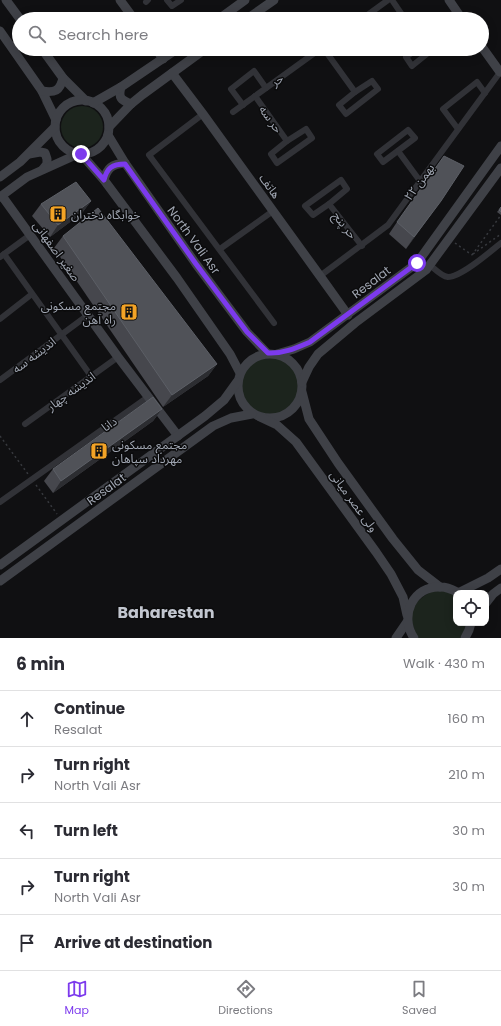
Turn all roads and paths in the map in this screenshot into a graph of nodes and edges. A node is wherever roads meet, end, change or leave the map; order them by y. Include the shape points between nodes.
1 (6, 0) edge
2 (120, 0) edge
3 (167, 0) edge
4 (181, 0) edge
5 (245, 0) edge
6 (274, 0) edge
7 (388, 0) edge
8 (392, 0) edge
9 (449, 0) edge
10 (379, 3) edge
11 (15, 12) edge
12 (129, 12) edge
13 (229, 12) edge
14 (257, 12) edge
15 (369, 12) edge
16 (400, 12) edge
17 (457, 12) edge
18 (0, 31) edge
19 (12, 48) edge
20 (18, 56) edge
21 (47, 56) edge
22 (161, 56) edge
23 (168, 56) edge
24 (195, 56) edge
25 (306, 56) edge
26 (329, 56) edge
27 (407, 56) edge
28 (424, 56) edge
29 (488, 56) edge
30 (163, 59) junction
31 (500, 72) edge
32 (172, 73) junction
33 (63, 78) junction
34 (121, 87) junction
35 (266, 88) junction
36 (42, 91) junction
37 (355, 92) junction
38 (485, 93) junction
39 (255, 96) junction
40 (90, 102) junction
41 (131, 104) junction
42 (243, 105) junction
43 (233, 112) dead end
44 (203, 114) junction
45 (56, 124) junction
46 (458, 129) junction
47 (108, 131) junction
48 (287, 141) junction
49 (501, 146) edge
50 (398, 151) junction
51 (28, 154) junction
52 (80, 154) junction
53 (125, 164) junction
54 (501, 168) edge
55 (43, 169) junction
56 (0, 177) edge
57 (104, 180) junction
58 (420, 181) junction
59 (1, 196) edge
60 (329, 204) junction
61 (273, 211) junction
62 (501, 215) edge
63 (500, 234) edge
64 (30, 235) junction
65 (449, 239) junction
66 (501, 243) edge
67 (362, 246) junction
68 (220, 249) junction
69 (472, 255) junction
70 (2, 256) edge
71 (430, 264) junction
72 (320, 276) junction
73 (32, 294) junction
74 (88, 315) junction
75 (348, 315) junction
76 (0, 319) edge
77 (274, 323) dead end
78 (62, 335) junction
79 (272, 354) junction
80 (118, 357) junction
81 (240, 373) junction
82 (91, 376) junction
83 (0, 380) edge
84 (237, 382) junction
85 (302, 382) junction
86 (302, 392) junction
87 (148, 397) junction
88 (256, 416) junction
89 (25, 424) dead end
90 (178, 436) junction
91 (0, 502) edge
92 (0, 565) edge
93 (501, 569) edge
94 (0, 582) edge
95 (440, 587) junction
96 (501, 588) edge
97 (454, 590) edge
98 (465, 590) edge
99 (489, 599) edge
100 (407, 618) junction
101 (471, 630) edge
102 (396, 638) edge
103 (414, 638) edge
104 (465, 638) edge

1 - 11 main road
2 - 12 main road
3 - 4 street via 172,6
5 - 13 main road
6 - 14 main road
7 - 10 street
8 - 16 street
9 - 17 main road
10 - 15 street
18 - 19 main road
20 - 36 main road
21 - 33 main road
22 - 30 main road
23 - 30 main road
24 - 32 main road
25 - 35 street, حر
26 - 37 street
27 - 28 street via 412,66
29 - 31 main road
30 - 34 main road
31 - 38 street, ۲۲ بهمن
32 - 41 main road
32 - 44 main road, هاتف
33 - 36 main road via 61,86 56,91
33 - 40 main road
34 - 40 main road
34 - 41 main road via 120,98
35 - 39 street, حر
35 - 42 street via 254,71 231,88
36 - 45 main road
37 - 37 street via 372,81 378,89 346,114 340,105
38 - 46 street, ۲۲ بهمن
38 - 46 street via 477,82 443,109
39 - 42 street, حر
39 - 48 street, حر سه
40 - 45 main road via 78,101 64,107
40 - 47 main road via 105,113
41 - 47 main road
42 - 43 street, حر
44 - 61 main road, هاتف
44 - 68 street via 149,155
45 - 51 main road
45 - 52 main road via 59,142 64,148
46 - 58 street, ۲۲ بهمن
47 - 52 main road via 100,148
47 - 53 main road, North Vali Asr
48 - 48 street via 306,129 312,138 277,163 271,154
49 - 75 main road, Resalat via 417,263
50 - 50 street via 415,138 408,130 377,154 383,162
50 - 58 street
51 - 55 main road via 45,153 47,164
51 - 56 main road
52 - 55 main road
52 - 57 main road
53 - 57 main road via 111,167
53 - 79 main road, North Vali Asr via 247,332
54 - 65 main road, Resalat
55 - 59 main road
57 - 81 main road via 177,278 230,354
58 - 67 street, ۲۲ بهمن via 388,225
59 - 64 main road, صغیر اصفهانی
60 - 60 street via 347,189 341,180 305,206 313,215
60 - 67 street, حر پنج
61 - 68 street
61 - 72 main road, هاتف
62 - 69 path
63 - 69 path
64 - 70 street
64 - 74 main road, صغیر اصفهانی
65 - 69 path
65 - 71 main road, Resalat
66 - 71 street via 466,269 448,277 440,274
67 - 72 street, ۲۲ بهمن
68 - 77 street
70 - 73 street
71 - 85 main road, Resalat via 426,270 318,354
72 - 75 main road, هاتف
73 - 76 street
73 - 78 street
74 - 78 street, اندیشه سه
74 - 80 main road, صغیر اصفهانی
75 - 79 main road, Resalat via 310,342
78 - 82 street
78 - 83 street, اندیشه سه
79 - 81 main road via 256,356
79 - 85 main road via 286,358 294,364 300,372
80 - 82 street, اندیشه چهار
80 - 87 main road, صغیر اصفهانی
81 - 84 main road
82 - 89 street, اندیشه چهار
84 - 88 main road via 240,400 245,408
84 - 90 main road, Resalat via 224,400
85 - 86 main road
86 - 88 main road via 291,411 282,416 271,419
86 - 95 main road, ولی عصر میانی via 309,419 338,463 418,570
87 - 90 main road, صغیر اصفهانی
87 - 91 street, دانا
88 - 94 main road, Resalat via 231,418 213,426
88 - 100 main road, ولی عصر میانی via 277,425 296,442 391,574 403,598
90 - 92 main road, Resalat
93 - 98 main road
95 - 97 main road, ولی عصر میانی
95 - 100 main road via 431,588 415,598
96 - 99 main road
100 - 102 main road
100 - 103 main road, ولی عصر میانی via 408,628
101 - 104 main road

